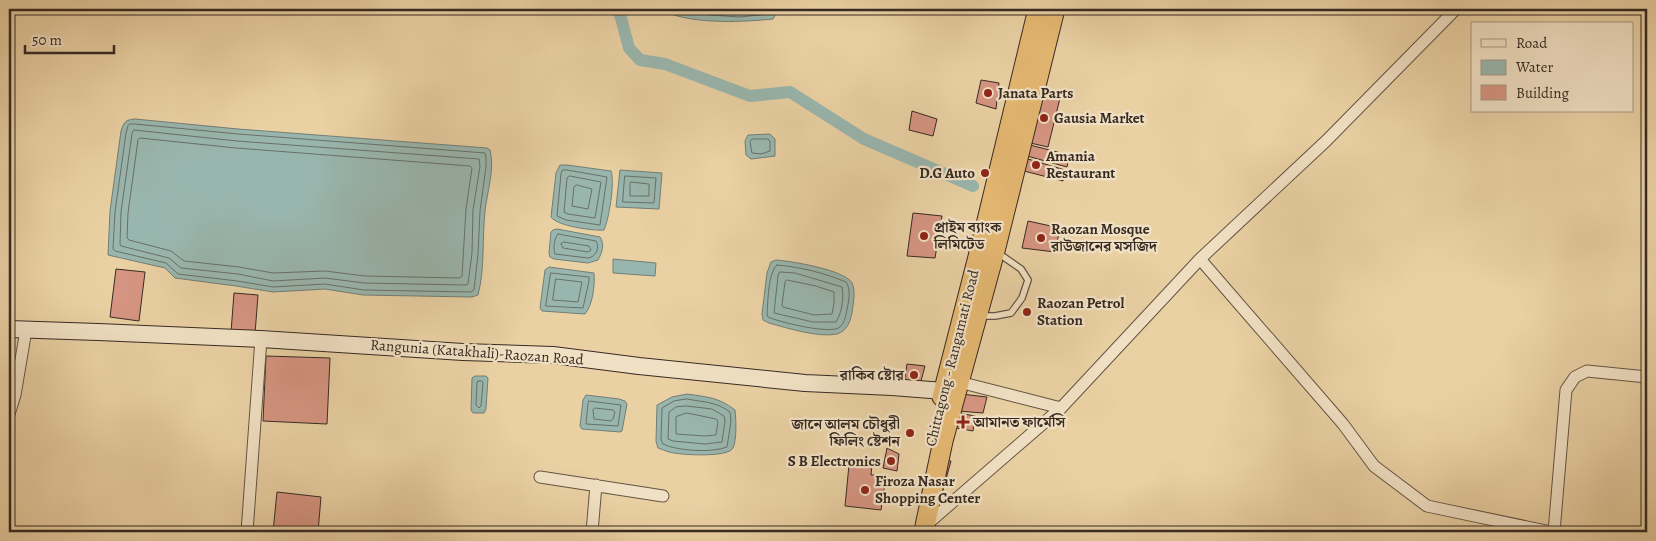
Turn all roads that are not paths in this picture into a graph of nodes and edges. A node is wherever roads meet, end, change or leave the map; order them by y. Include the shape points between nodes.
1 (1038, 9) edge
2 (1055, 9) edge
3 (1456, 9) edge
4 (995, 251) junction
5 (1200, 259) junction
6 (978, 316) junction
7 (9, 329) edge
8 (26, 330) junction
9 (261, 339) junction
10 (1647, 377) edge
11 (951, 387) junction
12 (1060, 408) junction
13 (9, 414) edge
14 (540, 477) dead end
15 (596, 485) junction
16 (663, 496) dead end
17 (921, 530) edge
18 (247, 532) edge
19 (592, 532) edge
20 (1552, 532) edge

1 - 11 highway, Chittagong - Rangamati Road via 983,235
2 - 4 highway, Chittagong - Rangamati Road
3 - 5 street via 1326,141
4 - 6 highway, Chittagong - Rangamati Road
4 - 6 lane via 1021,269 1028,280 1022,298 1011,313
5 - 12 street
5 - 20 street via 1343,424 1374,466 1427,506
6 - 11 highway, Chittagong - Rangamati Road
7 - 8 main road, Rangunia (Katakhali)-Raozan Road
8 - 9 main road, Rangunia (Katakhali)-Raozan Road
8 - 13 street
9 - 11 main road, Rangunia (Katakhali)-Raozan Road via 552,355 805,383
9 - 18 street
10 - 20 street via 1587,371 1575,377 1566,390
11 - 12 street
11 - 17 highway, Chittagong - Rangamati Road
12 - 17 street
14 - 15 street
15 - 16 street
15 - 19 street

